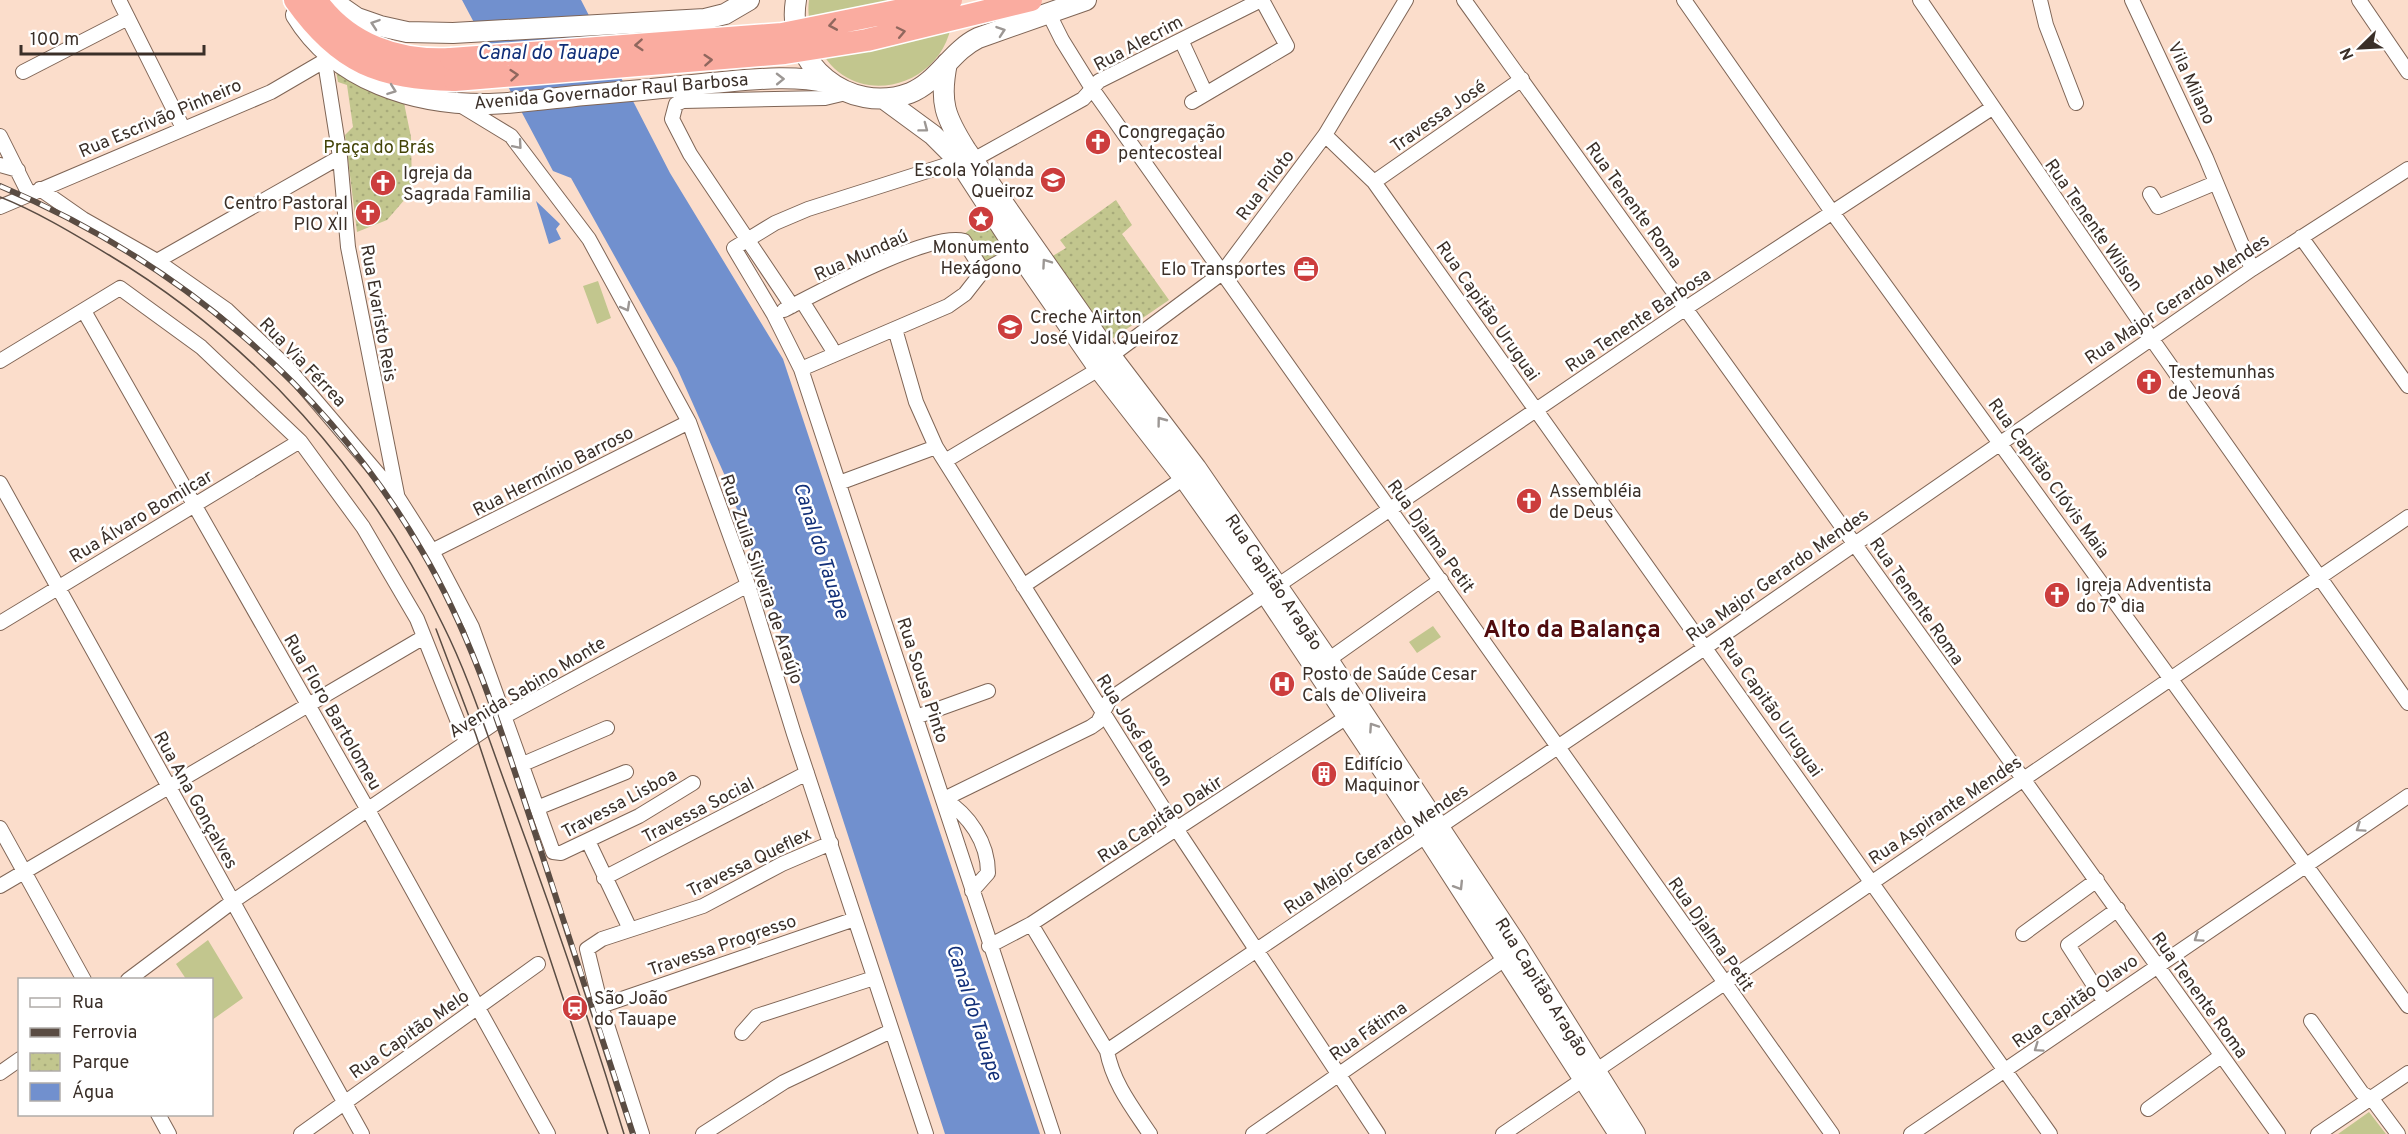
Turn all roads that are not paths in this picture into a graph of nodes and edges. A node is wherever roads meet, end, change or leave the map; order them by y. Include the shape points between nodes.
1 (118, 0) edge
2 (287, 0) edge
3 (295, 0) edge
4 (316, 0) edge
5 (331, 0) edge
6 (749, 0) edge
7 (796, 0) edge
8 (951, 0) edge
9 (960, 0) edge
10 (1031, 0) edge
11 (1086, 0) edge
12 (1261, 0) edge
13 (1406, 0) edge
14 (1464, 0) edge
15 (1684, 0) edge
16 (1920, 0) edge
17 (2040, 0) edge
18 (2132, 0) edge
19 (2359, 0) edge
20 (1049, 14) junction
21 (128, 18) junction
22 (1181, 40) junction
23 (328, 60) junction
24 (949, 60) junction
25 (22, 72) dead end
26 (2408, 72) edge
27 (1522, 79) junction
28 (453, 80) junction
29 (829, 83) junction
30 (1093, 90) junction
31 (846, 93) junction
32 (1205, 93) junction
33 (884, 99) junction
34 (1192, 102) dead end
35 (2076, 103) dead end
36 (1992, 108) junction
37 (183, 128) junction
38 (1324, 135) junction
39 (0, 136) edge
40 (340, 157) junction
41 (966, 160) junction
42 (0, 165) edge
43 (2408, 169) edge
44 (18, 170) junction
45 (1374, 182) junction
46 (2215, 183) junction
47 (35, 191) junction
48 (2150, 194) dead end
49 (0, 207) edge
50 (1832, 212) junction
51 (2301, 237) junction
52 (748, 239) junction
53 (734, 248) joint
54 (1018, 252) junction
55 (157, 261) junction
56 (2252, 269) junction
57 (983, 271) junction
58 (1221, 273) junction
59 (797, 303) junction
60 (1686, 308) junction
61 (84, 311) junction
62 (774, 315) junction
63 (895, 329) junction
64 (2151, 338) junction
65 (831, 346) dead end
66 (0, 361) edge
67 (1106, 362) junction
68 (801, 369) junction
69 (2408, 386) edge
70 (1536, 410) junction
71 (689, 422) junction
72 (300, 441) junction
73 (2000, 442) junction
74 (936, 447) junction
75 (945, 461) junction
76 (1184, 478) junction
77 (0, 483) edge
78 (839, 483) junction
79 (397, 496) junction
80 (196, 506) junction
81 (1388, 509) junction
82 (2408, 517) edge
83 (1854, 544) junction
84 (432, 551) junction
85 (2320, 575) junction
86 (1441, 580) junction
87 (748, 585) junction
88 (1023, 586) junction
89 (57, 587) junction
90 (1271, 590) junction
91 (0, 623) edge
92 (424, 638) junction
93 (1706, 647) junction
94 (1328, 660) junction
95 (2172, 679) junction
96 (988, 691) dead end
97 (2408, 703) edge
98 (307, 704) junction
99 (1102, 713) junction
100 (505, 716) junction
101 (916, 717) junction
102 (1347, 717) junction
103 (607, 728) dead end
104 (466, 742) junction
105 (1557, 748) junction
106 (523, 764) junction
107 (626, 772) dead end
108 (807, 774) junction
109 (2022, 780) junction
110 (693, 783) dead end
111 (168, 787) junction
112 (2408, 796) edge
113 (944, 799) junction
114 (537, 808) junction
115 (368, 810) junction
116 (0, 828) edge
117 (1177, 830) junction
118 (1434, 832) junction
119 (588, 841) junction
120 (831, 843) junction
121 (2306, 865) junction
122 (24, 872) junction
123 (604, 878) junction
124 (2097, 880) junction
125 (1871, 882) junction
126 (0, 886) edge
127 (972, 891) junction
128 (232, 902) junction
129 (2118, 909) junction
130 (855, 919) junction
131 (1031, 924) junction
132 (630, 930) junction
133 (2023, 934) dead end
134 (989, 946) junction
135 (1257, 953) junction
136 (1505, 958) junction
137 (538, 964) dead end
138 (2156, 967) junction
139 (83, 978) edge
140 (131, 978) edge
141 (874, 978) junction
142 (1723, 983) junction
143 (2104, 1001) junction
144 (601, 1006) junction
145 (2408, 1006) edge
146 (477, 1008) junction
147 (2311, 1022) dead end
148 (891, 1030) junction
149 (742, 1033) dead end
150 (1107, 1052) junction
151 (2222, 1056) junction
152 (18, 1060) edge
153 (2005, 1071) junction
154 (0, 1073) edge
155 (2408, 1073) edge
156 (1337, 1075) junction
157 (1589, 1075) junction
158 (2372, 1099) junction
159 (345, 1102) junction
160 (2148, 1109) dead end
161 (160, 1116) edge
162 (169, 1134) edge
163 (301, 1134) edge
164 (362, 1134) edge
165 (548, 1134) edge
166 (642, 1134) edge
167 (703, 1134) edge
168 (926, 1134) edge
169 (1053, 1134) edge
170 (1150, 1134) edge
171 (1253, 1134) edge
172 (1378, 1134) edge
173 (1503, 1134) edge
174 (1618, 1134) edge
175 (1635, 1134) edge
176 (1832, 1134) edge
177 (1911, 1134) edge
178 (2050, 1134) edge
179 (2278, 1134) edge
180 (2318, 1134) edge
181 (2398, 1134) edge

1 - 21 street
2 - 23 main road, Avenida Governador Raul Barbosa
3 - 28 highway, Avenida Governador Raul Barbosa via 311,23 342,51 370,67 402,77
4 - 28 highway, Avenida Governador Raul Barbosa via 339,26 365,44 397,57 422,61
6 -> 5 main road via 725,14 705,19 453,33 407,32 380,26 357,18
7 - 29 main road, Avenida Governador Raul Barbosa via 795,25 801,47 812,67
8 -> 28 highway, Avenida Governador Raul Barbosa, bridge via 782,34
9 - 24 main road, Avenida Governador Raul Barbosa via 962,20
28 -> 10 highway, Avenida Governador Raul Barbosa, bridge via 785,53 867,40
11 - 20 main road, Avenida Governador Raul Barbosa
12 - 22 street, Rua Alecrim
12 - 32 street via 1287,46
13 - 38 street, Rua Piloto
14 - 27 street, Rua Tenente Roma
15 - 50 street, Rua Capitão Clóvis Maia
16 - 36 street, Rua Tenente Wilson
17 - 35 street
18 - 46 street, Vila Milano
19 - 26 street
24 -> 20 main road, Avenida Governador Raul Barbosa via 978,38
20 - 30 street, Rua Djalma Petit
21 - 25 street
21 - 37 street
22 - 30 street, Rua Alecrim via 1099,81
22 - 32 street
23 -> 28 main road, Avenida Governador Raul Barbosa via 396,92
23 - 37 street, Rua Escrivão Pinheiro via 271,92
23 - 40 street, Rua Evaristo Reis
24 - 33 main road, Avenida Governador Raul Barbosa via 931,80 911,92
24 - 41 main road, Rua Capitão Aragão via 942,95
27 - 45 street, Travessa José
27 - 60 street, Rua Tenente Roma
28 -> 29 main road, Avenida Governador Raul Barbosa via 489,104 749,80 809,79
28 -> 71 street, Rua Zuila Silveira de Araújo via 531,159 589,239
29 - 31 main road, Avenida Governador Raul Barbosa
30 - 41 street, Rua Alecrim via 1083,99
30 - 58 street, Rua Djalma Petit
31 - 33 main road, Avenida Governador Raul Barbosa
31 - 52 street via 825,98 706,99 676,104 672,120 690,154
32 - 34 street
33 -> 41 main road, Rua Capitão Aragão
36 - 50 street, Rua Tenente Barbosa
36 - 64 street, Rua Tenente Wilson
37 - 47 street, Rua Escrivão Pinheiro
38 - 45 street, Rua Capitão Uruguai
38 - 58 street, Rua Piloto
39 - 44 street
40 - 55 street
40 - 79 street, Rua Evaristo Reis via 348,247
41 - 52 street, Rua Alecrim via 808,209
41 - 54 main road, Rua Capitão Aragão
67 -> 41 main road, Rua Capitão Aragão
42 - 44 street
43 - 51 street, Rua Major Gerardo Mendes
44 - 47 street
45 - 70 street, Rua Capitão Uruguai
46 - 48 street via 2159,206
46 - 56 street, Vila Milano
47 - 49 street, Rua Escrivão Pinheiro
47 - 55 street, Rua Via Férrea
50 - 60 street, Rua Tenente Barbosa
50 - 73 street, Rua Capitão Clóvis Maia
51 - 56 street, Rua Major Gerardo Mendes
51 - 69 street
52 - 53 street, Rua Alecrim
52 - 59 street
53 - 62 street, Rua Sousa Pinto
54 - 57 street
54 - 67 main road, Rua Capitão Aragão
55 - 79 street, Rua Via Férrea via 227,310 287,368
56 - 64 street, Rua Major Gerardo Mendes
57 - 59 street, Rua Mundaú via 964,241 947,239 901,254
57 - 63 street via 958,300
58 - 67 street, Rua Piloto
58 - 81 street, Rua Djalma Petit
59 - 62 street, Rua Mundaú
59 - 65 street
60 - 70 street, Rua Tenente Barbosa
60 - 83 street, Rua Tenente Roma
61 - 66 street
61 - 72 street via 120,288 201,347
61 - 80 street, Rua Floro Bartolomeu
62 - 68 street, Rua Sousa Pinto
63 - 68 street
63 - 74 street, Rua José Buson via 918,408
64 - 73 street, Rua Major Gerardo Mendes
64 - 85 street, Rua Tenente Wilson
67 - 75 street, Rua Piloto
67 - 76 main road, Rua Capitão Aragão
90 -> 67 main road, Rua Capitão Aragão via 1196,468
68 - 78 street, Rua Sousa Pinto
70 - 81 street, Rua Tenente Barbosa
70 - 93 street, Rua Capitão Uruguai
71 - 84 street, Rua Hermínio Barroso
71 - 87 street, Rua Zuila Silveira de Araújo
72 - 80 street, Rua Álvaro Bomilcar
72 - 92 street via 363,527 417,619
73 - 83 street, Rua Major Gerardo Mendes
73 - 95 street, Rua Capitão Clóvis Maia
74 - 75 street, Rua José Buson
74 - 78 street
75 - 88 street, Rua José Buson
76 - 88 street
76 - 90 main road, Rua Capitão Aragão
77 - 89 street, Rua Ana Gonçalves
78 - 101 street, Rua Sousa Pinto
79 - 84 street, Rua Via Férrea
80 - 89 street, Rua Álvaro Bomilcar
80 - 98 street, Rua Floro Bartolomeu
81 - 86 street, Rua Djalma Petit
81 - 90 street, Rua Tenente Barbosa
82 - 85 street, Rua Aspirante Mendes
83 - 93 street, Rua Major Gerardo Mendes
83 - 109 street, Rua Tenente Roma
84 - 100 street, Rua Via Férrea via 471,627
85 - 95 street, Rua Aspirante Mendes
85 - 97 street, Rua Tenente Wilson
86 - 94 street
86 - 105 street, Rua Djalma Petit
87 - 100 street, Avenida Sabino Monte
87 - 108 street, Rua Zuila Silveira de Araújo
88 - 99 street, Rua José Buson
89 - 91 street, Rua Álvaro Bomilcar
89 - 111 street, Rua Ana Gonçalves
90 - 94 main road, Rua Capitão Aragão
90 - 99 street, Rua Tenente Barbosa via 1110,699
90 - 102 main road, Rua Capitão Aragão
92 - 98 street
92 - 104 street
93 - 105 street, Rua Major Gerardo Mendes
93 - 125 street, Rua Capitão Uruguai
118 -> 94 main road, Rua Capitão Aragão
95 - 109 street, Rua Aspirante Mendes
95 - 121 street, Rua Capitão Clóvis Maia
96 - 101 street
98 - 111 street
98 - 115 street, Rua Floro Bartolomeu
99 - 113 street, Rua Tenente Barbosa via 1091,727
99 - 117 street, Rua José Buson
100 - 104 street, Avenida Sabino Monte
100 - 106 street
101 - 113 street, Rua Sousa Pinto
102 - 117 street, Rua Capitão Dakir
102 - 118 main road, Rua Capitão Aragão
103 - 106 street
104 - 115 street, Avenida Sabino Monte
105 - 118 street, Rua Major Gerardo Mendes
105 - 142 street, Rua Djalma Petit
106 - 114 street
107 - 114 street
108 - 120 street, Rua Zuila Silveira de Araújo
108 - 123 street, Travessa Social
109 - 124 street, Rua Tenente Roma
109 - 125 street, Rua Aspirante Mendes
110 - 119 street, Travessa Lisboa
111 - 122 street
111 - 128 street, Rua Ana Gonçalves
112 -> 121 street, Rua Capitão Olavo
113 - 127 street, Rua Sousa Pinto
113 - 127 street via 965,816 985,852 988,873
114 - 119 street, Travessa Lisboa via 551,848 557,854
115 - 128 street, Avenida Sabino Monte
115 - 146 street, Rua Floro Bartolomeu
116 - 122 street
117 - 131 street, Rua Capitão Dakir
117 - 135 street, Rua José Buson
118 - 135 street, Rua Major Gerardo Mendes
118 -> 136 main road, Rua Capitão Aragão
118 - 157 main road, Rua Capitão Aragão
119 - 123 street
120 - 130 street, Rua Zuila Silveira de Araújo
120 - 132 street, Travessa Queflex via 782,864 712,903
121 -> 138 street, Rua Capitão Olavo
121 - 145 street, Rua Capitão Clóvis Maia
122 - 126 street
122 - 139 street
123 - 132 street
124 - 129 street, Rua Tenente Roma
124 - 133 street
125 - 142 street, Rua Aspirante Mendes
125 - 153 street, Rua Capitão Uruguai
127 - 134 street, Rua Sousa Pinto
128 - 140 street, Avenida Sabino Monte
128 - 159 street, Rua Ana Gonçalves
129 - 138 street, Rua Tenente Roma
129 - 143 street via 2068,945
130 - 141 street, Rua Zuila Silveira de Araújo
130 - 144 street, Travessa Progresso
131 - 134 street, Rua Capitão Dakir
131 - 150 street
132 - 144 street, Travessa Queflex via 595,941 587,949
134 - 169 street, Rua Sousa Pinto
135 - 150 street, Rua Major Gerardo Mendes
135 - 156 street, Rua José Buson
136 - 156 street, Rua Fátima
136 - 157 main road, Rua Capitão Aragão
137 - 146 street, Rua Capitão Melo
138 - 143 street, Rua Capitão Olavo
138 - 151 street, Rua Tenente Roma
141 - 148 street, Rua Zuila Silveira de Araújo
141 - 149 street via 757,1016
142 - 157 street, Rua Aspirante Mendes
142 - 176 street, Rua Djalma Petit
143 -> 153 street, Rua Capitão Olavo
144 - 166 street
146 - 159 street, Rua Capitão Melo
146 - 165 street, Rua Floro Bartolomeu
147 - 158 street via 2362,1092
148 - 167 street via 784,1082
148 - 168 street, Rua Zuila Silveira de Araújo
150 - 170 street via 1118,1085
151 - 160 street
151 - 179 street, Rua Tenente Roma
152 - 154 street
153 - 177 street, Rua Capitão Olavo
153 - 178 street, Rua Capitão Uruguai
155 - 158 street
156 - 171 street, Rua Fátima
156 - 172 street, Rua José Buson
157 - 173 street, Rua Aspirante Mendes
157 - 174 main road, Rua Capitão Aragão
157 - 175 main road, Rua Capitão Aragão
158 - 180 street
158 - 181 street
159 - 163 street, Rua Capitão Melo
159 - 164 street, Rua Ana Gonçalves
161 - 162 street

